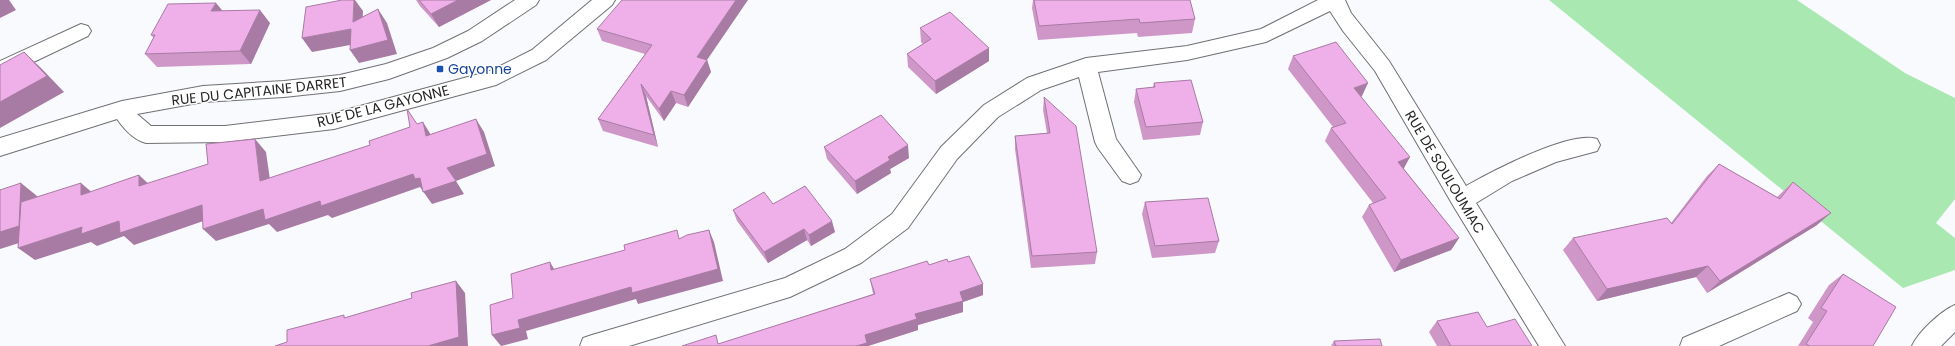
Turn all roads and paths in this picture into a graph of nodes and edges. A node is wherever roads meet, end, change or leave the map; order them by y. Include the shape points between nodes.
1 (529, 0) edge
2 (605, 0) edge
3 (1335, 0) edge
4 (81, 31) dead end
5 (1086, 66) junction
6 (0, 70) edge
7 (122, 109) junction
8 (1589, 145) dead end
9 (0, 147) edge
10 (1130, 175) dead end
11 (1462, 200) junction
12 (1789, 304) dead end
13 (1955, 316) edge
14 (592, 346) edge
15 (1552, 346) edge
16 (1692, 346) edge
17 (1924, 346) edge

1 - 7 street, RUE DU CAPITAINE DARRET via 475,36 440,53 389,71 340,83 203,94
2 - 7 street, RUE DE LA GAYONNE via 539,55 496,77 334,121 225,134 146,135 129,120
3 - 5 street via 1266,35 1187,52
3 - 11 street, RUE DE SOULOUMIAC via 1339,13 1379,62
4 - 6 street
5 - 10 street via 1106,142
5 - 14 street via 1034,84 990,111 949,152 900,221 853,256 790,287
7 - 9 street, RUE DU CAPITAINE DARRET
8 - 11 street via 1551,155 1504,175
11 - 15 street, RUE DE SOULOUMIAC
12 - 16 street
13 - 17 street

